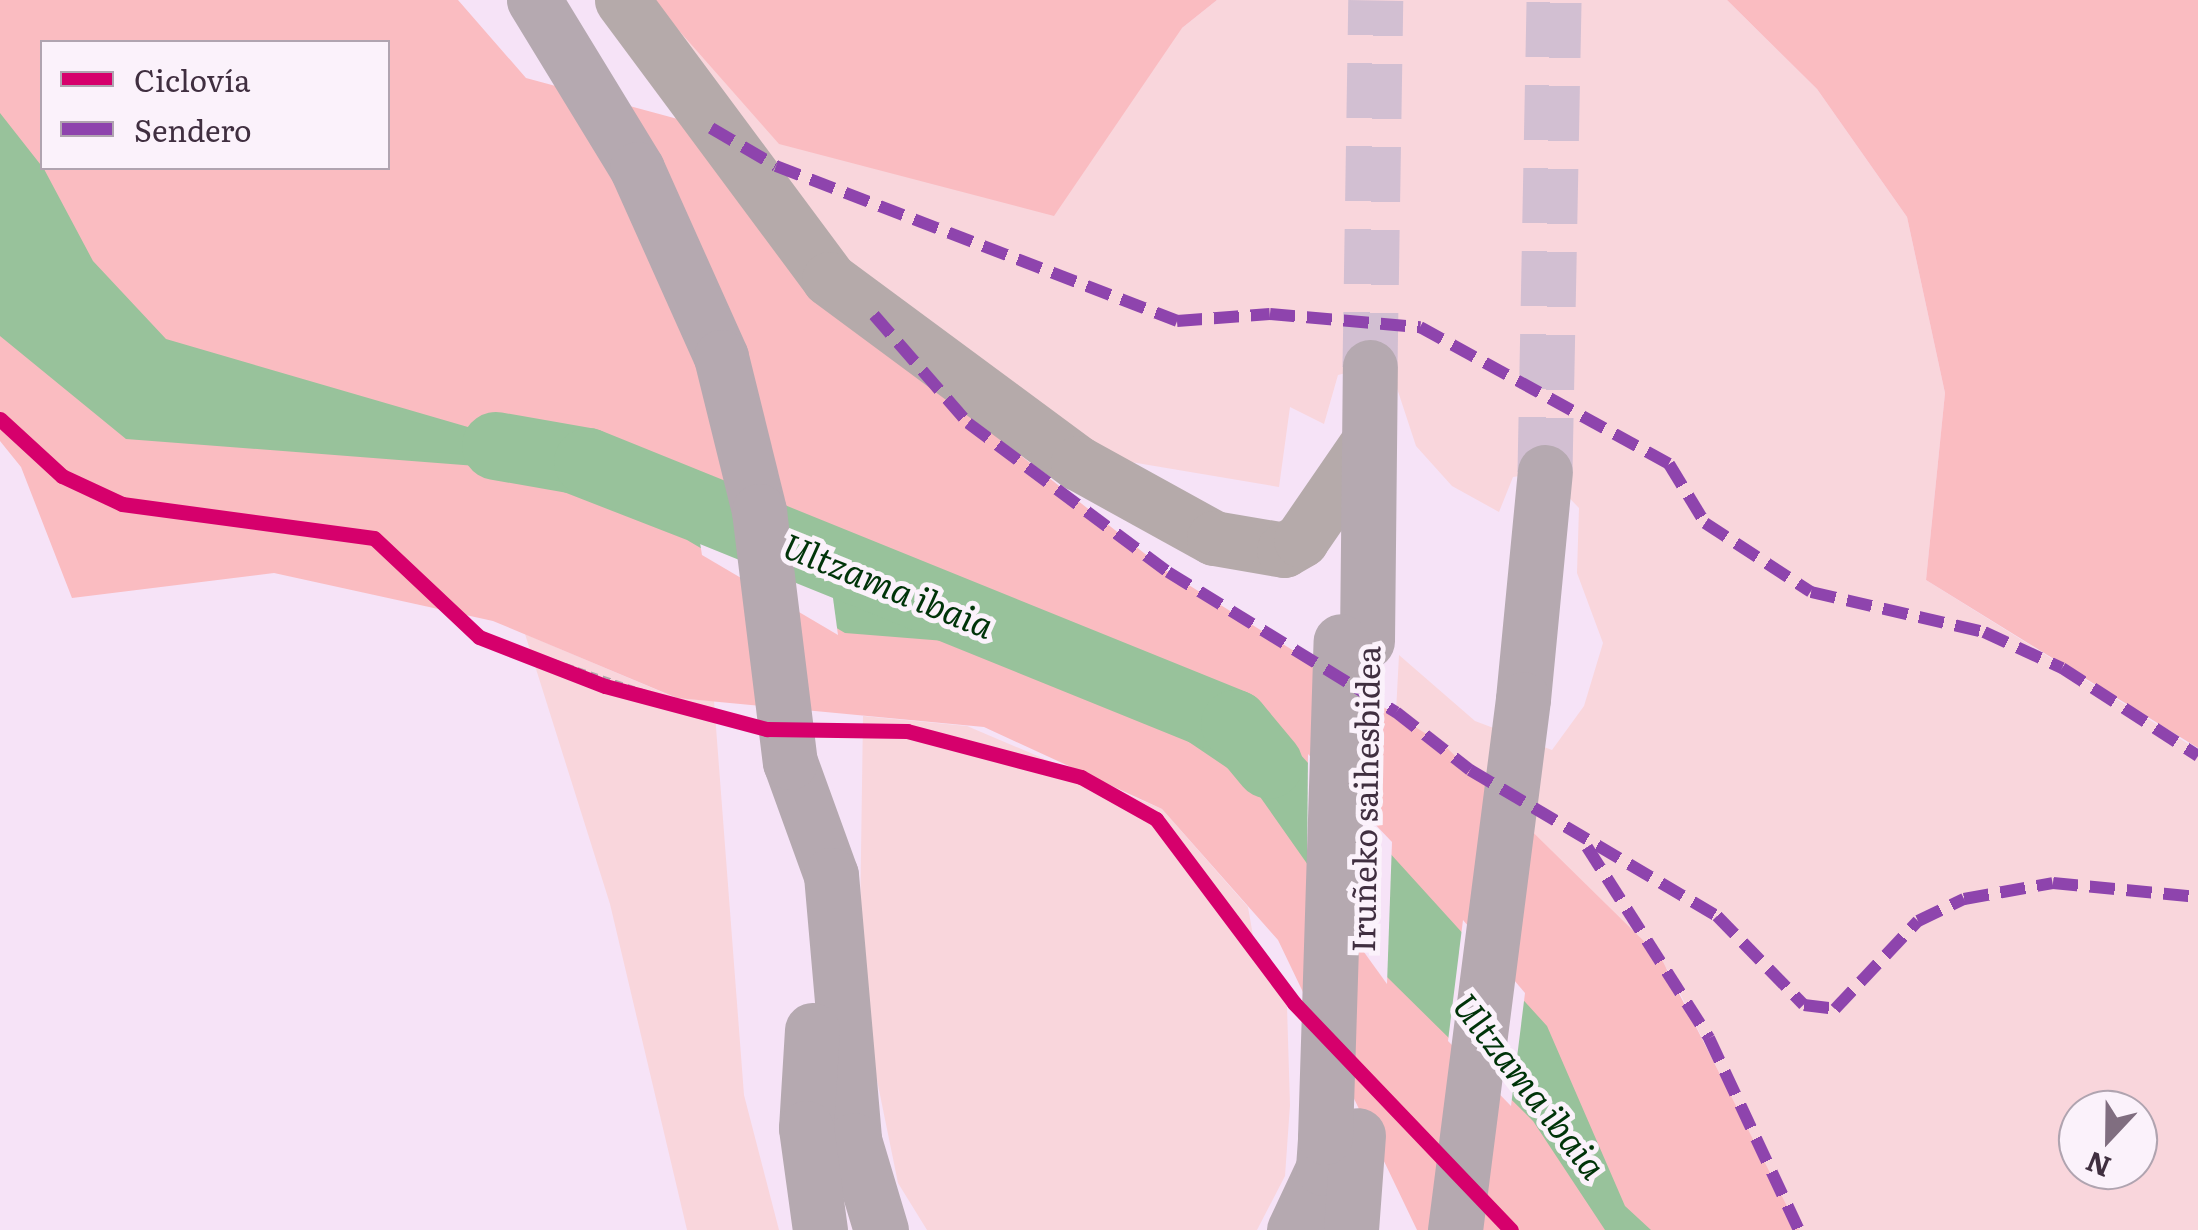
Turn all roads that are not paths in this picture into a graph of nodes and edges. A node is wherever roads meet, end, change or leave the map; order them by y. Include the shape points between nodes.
1 (534, 0) edge
2 (622, 0) edge
3 (1370, 367) tunnel mouth
4 (1369, 441) junction
5 (1544, 472) tunnel mouth
6 (790, 762) junction
7 (812, 1030) junction
8 (1341, 1136) junction
9 (820, 1230) edge
10 (850, 1230) edge
11 (881, 1230) edge
12 (1294, 1230) edge
13 (1351, 1230) edge
14 (1455, 1230) edge

1 - 6 highway, bridge via 637,169 721,356 759,511
2 - 4 lane via 829,278 1078,463 1214,538 1284,550 1301,540
3 - 4 highway, Iruñeko saihesbidea
4 - 8 highway, Iruñeko saihesbidea via 1368,546 1354,641
5 - 14 highway, bridge via 1523,699
6 - 7 highway
6 - 11 highway via 831,874 854,1140
7 - 9 highway via 806,1128
7 - 10 highway
8 - 12 highway
8 - 13 highway, Iruñeko saihesbidea

